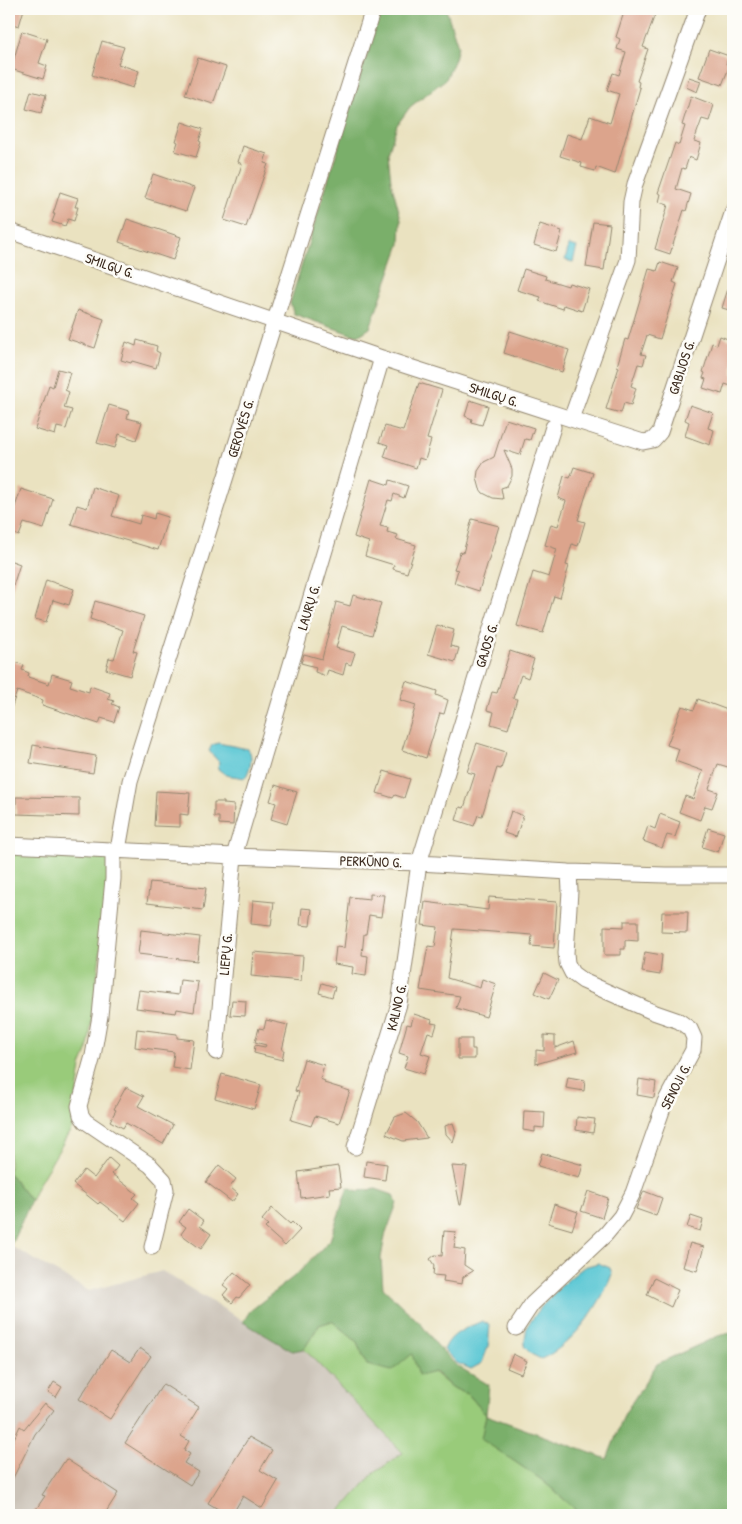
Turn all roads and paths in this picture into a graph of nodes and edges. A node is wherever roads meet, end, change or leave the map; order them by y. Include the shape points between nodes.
1 (373, 9) edge
2 (698, 9) edge
3 (733, 211) edge
4 (9, 231) edge
5 (274, 321) junction
6 (382, 358) junction
7 (571, 418) junction
8 (554, 428) dead end
9 (9, 845) edge
10 (116, 850) junction
11 (234, 856) junction
12 (419, 863) junction
13 (569, 872) junction
14 (733, 875) edge
15 (216, 1052) dead end
16 (355, 1147) dead end
17 (152, 1247) dead end
18 (516, 1328) dead end

1 - 5 street, GEROVĖS G.
2 - 7 street via 635,184 628,260
3 - 7 street, GABIJOS G. via 660,432 653,440 643,442
4 - 5 street, SMILGŲ G.
5 - 6 street, SMILGŲ G.
5 - 10 street, GEROVĖS G. via 130,781
6 - 7 street, SMILGŲ G.
6 - 11 street, LAURŲ G.
8 - 12 street, GAJOS G.
9 - 10 street, PERKŪNO G.
10 - 11 street, PERKŪNO G.
10 - 17 street, GEROVĖS G. via 100,1016 80,1106 85,1121 150,1165 164,1180 166,1190
11 - 12 street, PERKŪNO G.
11 - 15 street, LIEPŲ G.
12 - 13 street, PERKŪNO G.
12 - 16 street, KALNO G. via 399,1004
13 - 14 street, PERKŪNO G.
13 - 18 street, SENOJI G. via 566,953 572,973 583,981 679,1021 690,1029 694,1038 693,1050 664,1102 633,1193 621,1216 532,1304

